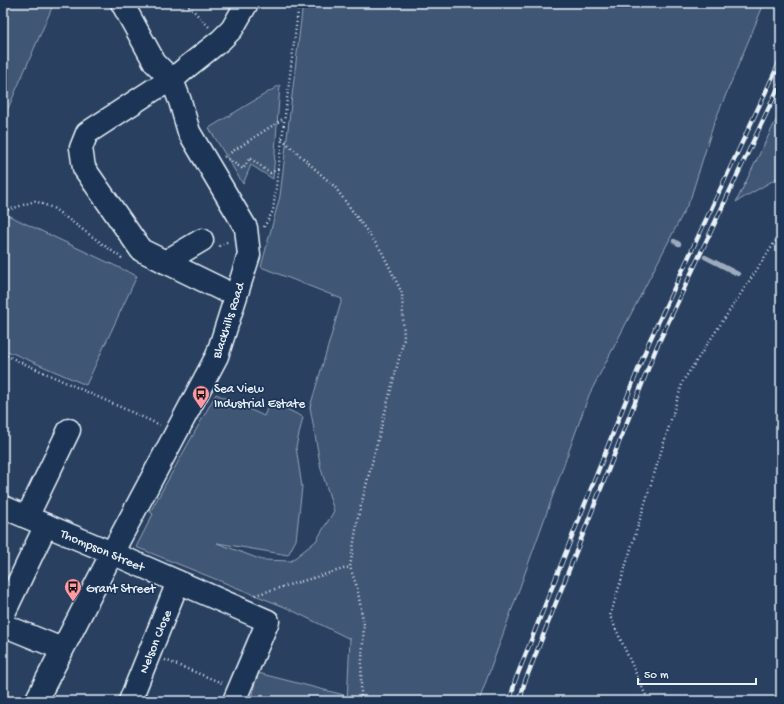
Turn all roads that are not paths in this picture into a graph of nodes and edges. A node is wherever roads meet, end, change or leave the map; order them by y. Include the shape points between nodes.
1 (122, 3) edge
2 (247, 3) edge
3 (172, 80) junction
4 (202, 240) dead end
5 (165, 262) junction
6 (221, 289) dead end
7 (69, 430) dead end
8 (3, 507) edge
9 (36, 521) junction
10 (112, 553) junction
11 (178, 582) junction
12 (3, 615) edge
13 (3, 625) edge
14 (62, 649) junction
15 (237, 695) edge
16 (36, 701) edge
17 (130, 701) edge

1 - 3 street, Blackhills Road via 155,63
2 - 3 street via 232,28 221,40
3 - 5 street via 87,132 81,148 84,168 141,250
3 - 10 street, Blackhills Road via 189,132 217,162 246,228 249,255 217,356
4 - 5 street
5 - 6 street
7 - 9 street
8 - 9 street, Thompson Street
9 - 10 street, Thompson Street
9 - 12 street
10 - 11 street, Thompson Street
10 - 14 street, Blackhills Road
11 - 15 street, Thompson Street via 268,621
11 - 17 street, Nelson Close
13 - 14 street
14 - 16 street, Blackhills Road

